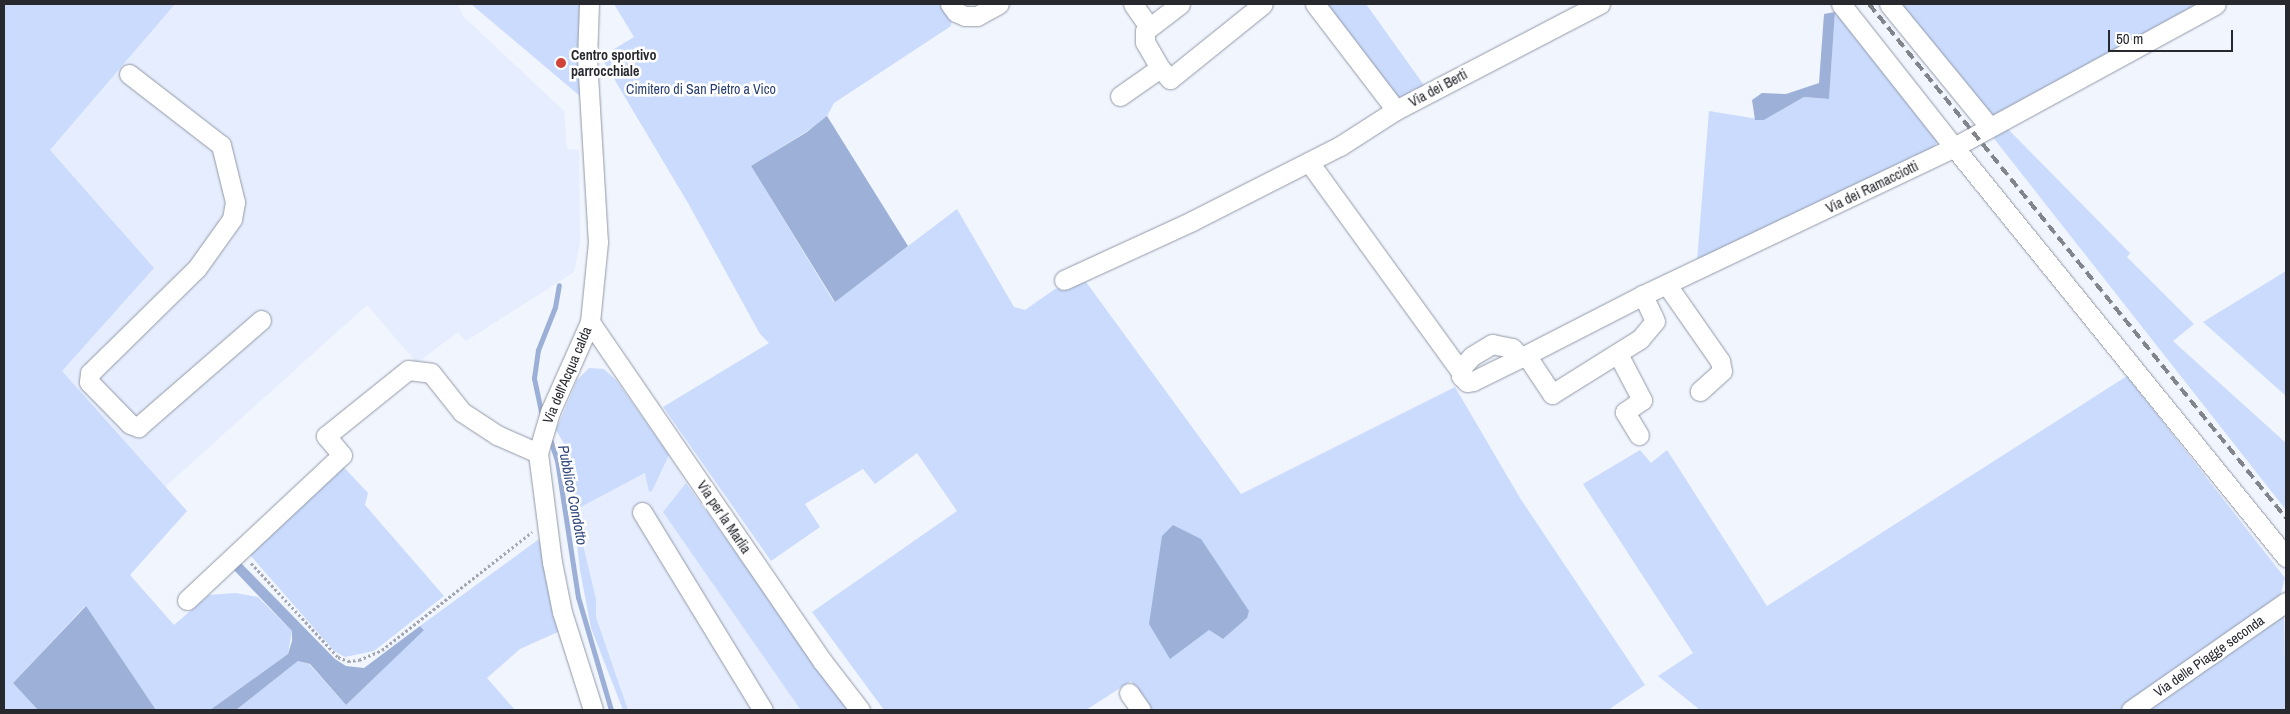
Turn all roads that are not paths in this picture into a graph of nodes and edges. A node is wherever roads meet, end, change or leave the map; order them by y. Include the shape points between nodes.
1 (590, 4) edge
2 (950, 4) edge
3 (999, 4) edge
4 (1133, 4) edge
5 (1263, 4) edge
6 (1314, 4) edge
7 (1600, 4) edge
8 (1841, 4) edge
9 (1889, 4) edge
10 (2216, 4) edge
11 (1176, 5) edge
12 (1149, 26) junction
13 (1160, 68) junction
14 (129, 74) dead end
15 (1120, 96) dead end
16 (1396, 110) junction
17 (1989, 126) junction
18 (1954, 148) junction
19 (1308, 162) junction
20 (1064, 280) dead end
21 (1667, 285) junction
22 (1643, 295) junction
23 (261, 320) dead end
24 (590, 322) junction
25 (1618, 354) junction
26 (1524, 356) junction
27 (1700, 391) dead end
28 (1639, 435) dead end
29 (539, 445) junction
30 (642, 512) dead end
31 (2286, 557) edge
32 (187, 600) dead end
33 (2286, 602) edge
34 (1129, 693) dead end
35 (593, 710) edge
36 (763, 710) edge
37 (860, 710) edge
38 (1141, 710) edge
39 (2131, 710) edge

1 - 24 street, Via dell'Acqua calda via 587,58 598,242
2 - 3 street via 965,16 977,16
4 - 12 street
5 - 13 street via 1170,78
6 - 16 street, Via dei Berti
7 - 16 street, Via dei Berti
8 - 18 street
9 - 17 street
10 - 17 street, Via dei Ramacciotti
11 - 12 street
12 - 13 street via 1145,31 1145,42
13 - 15 street
14 - 23 street via 221,146 235,202 232,219 197,268 90,373 89,382 130,424 138,427
16 - 19 street
17 - 18 street, Via dei Ramacciotti
18 - 21 street, Via dei Ramacciotti
18 - 31 street
19 - 20 street via 1167,234
19 - 26 street via 1460,372 1472,356 1492,344 1512,348
21 - 22 street, Via dei Ramacciotti
21 - 27 street via 1720,361 1722,371
22 - 25 street via 1655,321 1640,339
22 - 26 street, Via dei Ramacciotti
24 - 29 street, Via dell'Acqua calda
24 - 37 street, Via per la Marlia via 823,662
25 - 26 street via 1552,394
25 - 28 street via 1642,400 1625,412
29 - 32 street via 497,435 462,412 431,372 408,370 326,436 342,455
29 - 35 street, Via dell'Acqua calda via 546,520 562,612
30 - 36 street
33 - 39 street, Via delle Piagge seconda
34 - 38 street

